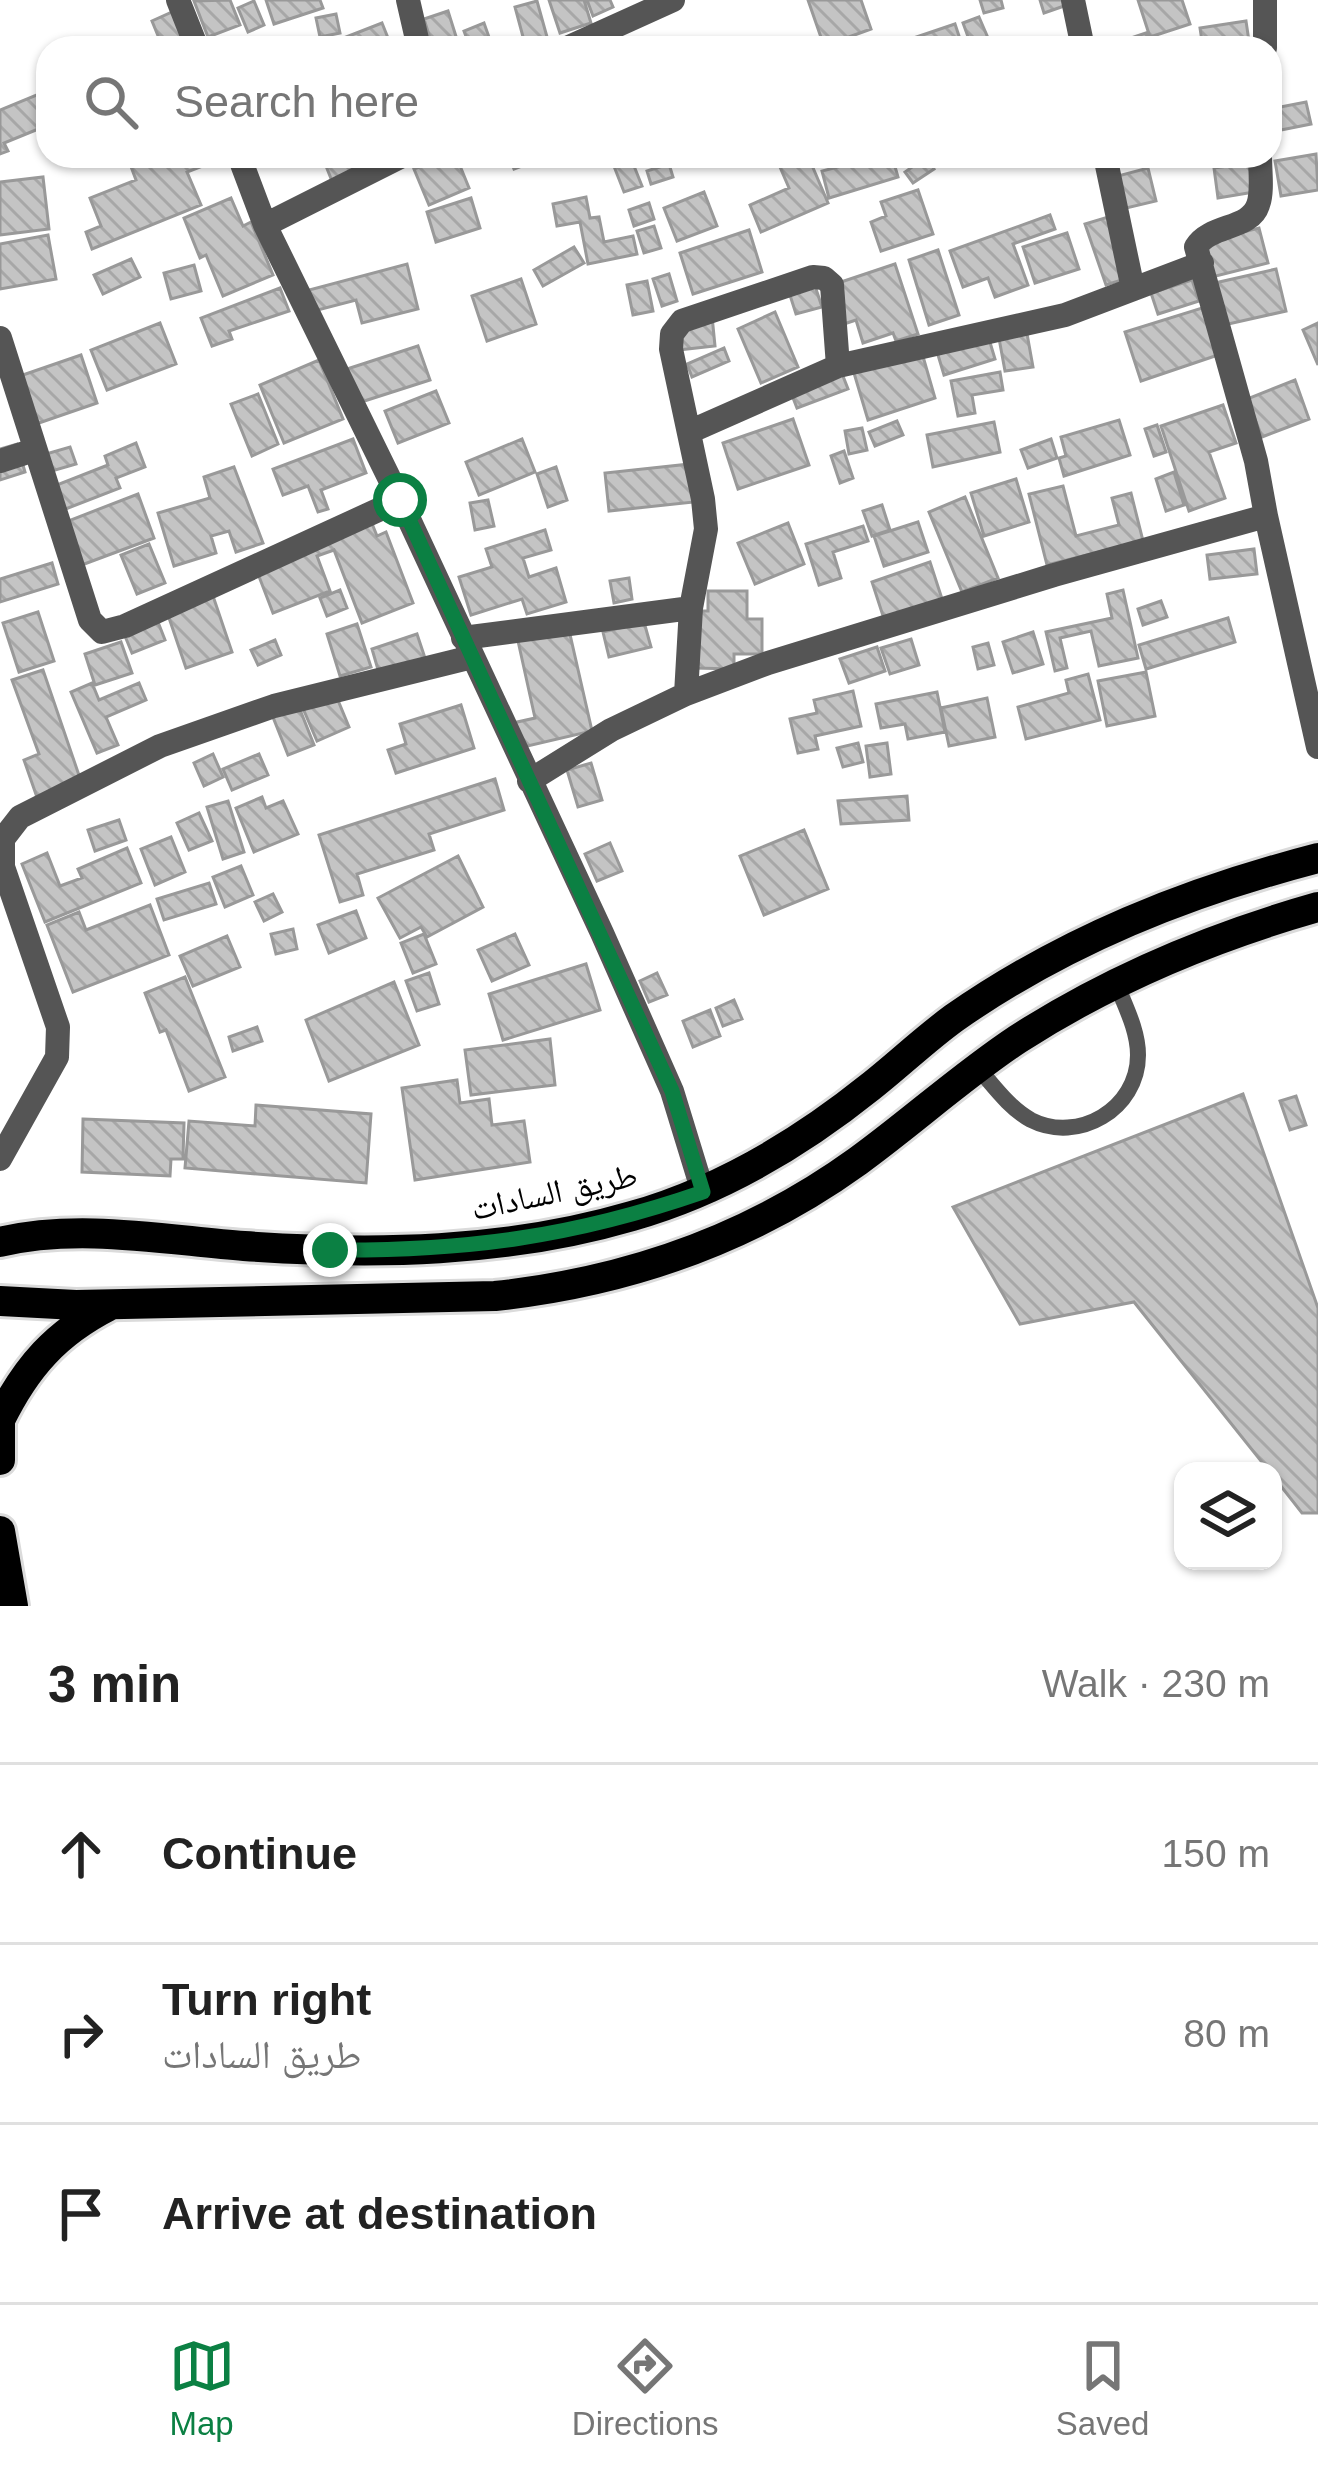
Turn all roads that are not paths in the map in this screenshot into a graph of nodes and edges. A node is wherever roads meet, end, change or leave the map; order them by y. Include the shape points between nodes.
1 (178, 0) edge
2 (408, 0) edge
3 (673, 0) edge
4 (1073, 0) edge
5 (1265, 0) edge
6 (192, 36) edge
7 (416, 36) edge
8 (594, 36) edge
9 (1080, 36) edge
10 (1265, 36) edge
11 (244, 168) edge
12 (378, 168) edge
13 (1107, 168) edge
14 (1260, 168) edge
15 (265, 225) junction
16 (1202, 263) junction
17 (1132, 290) junction
18 (0, 338) edge
19 (838, 366) junction
20 (689, 432) junction
21 (34, 450) junction
22 (0, 461) edge
23 (400, 500) junction
24 (1266, 516) junction
25 (691, 608) junction
26 (467, 647) junction
27 (686, 694) junction
28 (1318, 747) edge
29 (529, 781) junction
30 (1318, 858) edge
31 (1318, 907) edge
32 (1116, 983) junction
33 (977, 1067) junction
34 (0, 1159) edge
35 (703, 1192) junction
36 (0, 1242) edge
37 (0, 1301) edge
38 (113, 1304) junction
39 (0, 1420) edge
40 (0, 1460) edge
41 (0, 1531) edge
42 (13, 1606) edge

1 - 6 street
2 - 7 street
3 - 8 street
4 - 9 street
5 - 10 street
11 - 15 street
12 - 15 street
13 - 17 street
14 - 16 street via 1256,212 1198,241
15 - 23 street
16 - 17 street
16 - 24 street
17 - 19 street via 1065,315
18 - 21 street
19 - 20 street
19 - 20 street via 832,285 824,278 682,321 671,349
20 - 25 street via 706,529
21 - 22 street
21 - 23 street via 90,620 102,632
23 - 26 street
24 - 27 street via 831,642
24 - 28 street
25 - 26 street
25 - 27 street
26 - 29 street
26 - 34 street via 160,746 20,817 3,839 3,867 58,1028 57,1057
27 - 29 street
29 - 35 street via 672,1091
30 - 35 main road, طريق السادات via 1134,916 1040,963 951,1020 806,1134
31 - 32 main road
32 - 33 main road
32 - 33 lane via 1138,1054 1131,1087 1109,1113 1078,1127 1044,1125 1015,1108
33 - 38 main road via 811,1192 711,1244 623,1274 495,1296
35 - 36 main road, طريق السادات via 614,1221 483,1246 330,1250 80,1234
37 - 38 main road
38 - 39 main road via 44,1350
39 - 40 main road
41 - 42 main road

